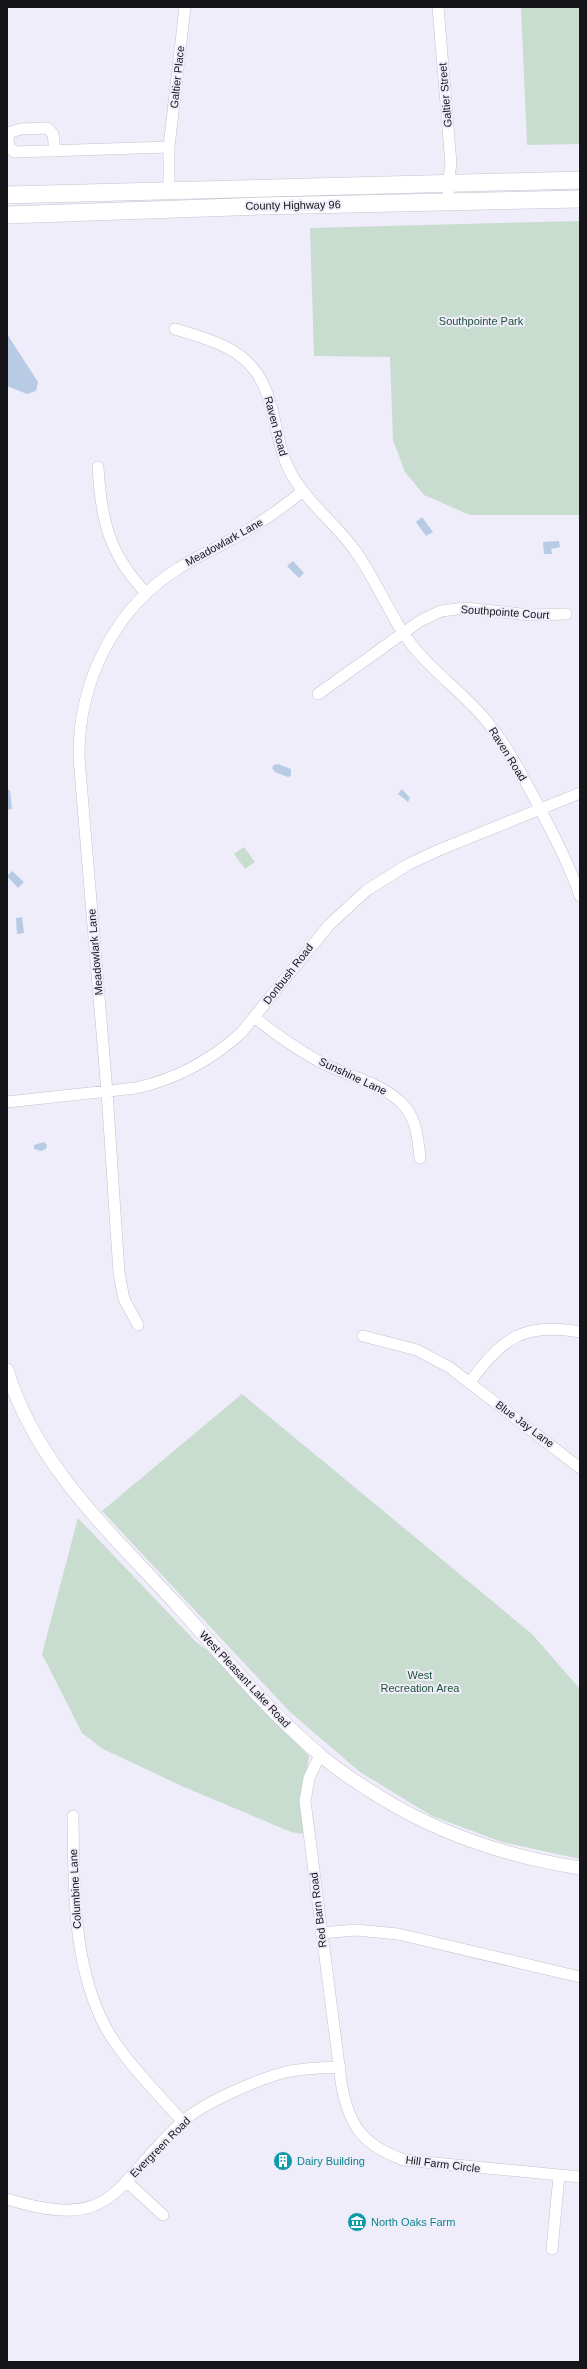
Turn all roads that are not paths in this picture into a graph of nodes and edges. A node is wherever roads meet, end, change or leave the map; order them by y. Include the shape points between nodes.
1 (185, 7) edge
2 (438, 7) edge
3 (169, 147) junction
4 (55, 151) dead end
5 (580, 180) edge
6 (448, 183) junction
7 (169, 191) junction
8 (7, 195) edge
9 (580, 199) edge
10 (450, 202) junction
11 (7, 215) edge
12 (175, 329) dead end
13 (98, 467) dead end
14 (302, 492) junction
15 (146, 593) junction
16 (566, 614) dead end
17 (403, 633) junction
18 (318, 694) dead end
19 (580, 793) edge
20 (540, 810) junction
21 (580, 896) edge
22 (254, 1017) junction
23 (107, 1092) junction
24 (7, 1102) edge
25 (420, 1158) dead end
26 (138, 1324) dead end
27 (580, 1332) edge
28 (363, 1336) dead end
29 (7, 1370) edge
30 (470, 1382) junction
31 (580, 1468) edge
32 (320, 1755) junction
33 (72, 1816) dead end
34 (580, 1868) edge
35 (321, 1932) junction
36 (580, 1977) edge
37 (340, 2067) junction
38 (182, 2121) junction
39 (559, 2176) junction
40 (580, 2177) edge
41 (126, 2182) junction
42 (7, 2198) edge
43 (163, 2215) dead end
44 (552, 2249) dead end

1 - 3 street, Galtier Place
2 - 6 street, Galtier Street via 451,164
3 - 4 street
3 - 7 street, Galtier Place
5 - 6 main road, County Highway 96
6 - 7 main road, County Highway 96
6 - 10 street, Galtier Street
7 - 8 main road, County Highway 96
9 - 10 main road, County Highway 96
10 - 11 main road, County Highway 96
12 - 14 street, Raven Road via 232,350 252,365 266,389 286,463
13 - 15 street via 101,510 111,542 128,573
14 - 15 street, Meadowlark Lane via 255,526 178,568
14 - 17 street, Raven Road via 356,552
15 - 23 street, Meadowlark Lane via 122,621 99,660 85,700 81,722 79,758
16 - 17 street, Southpointe Court via 530,615 453,609 430,616
17 - 18 street
17 - 20 street, Raven Road via 417,652 479,712 498,735
19 - 20 street, Donbush Road
20 - 21 street, Raven Road
20 - 22 street, Donbush Road via 414,861 367,890 329,924
22 - 23 street, Donbush Road via 226,1046 193,1069 156,1084
22 - 25 street, Sunshine Lane via 315,1059 390,1094 399,1101 412,1120
23 - 24 street, Donbush Road
23 - 26 street, Meadowlark Lane via 118,1274 124,1299
27 - 30 street via 554,1328 516,1336 495,1351
28 - 30 street, Blue Jay Lane via 418,1350 450,1367
29 - 32 street, West Pleasant Lake Road via 33,1433 69,1486 267,1705
30 - 31 street, Blue Jay Lane
32 - 34 street, West Pleasant Lake Road via 381,1798 444,1831 503,1852
32 - 35 street, Red Barn Road via 309,1778 305,1801
33 - 38 street, Columbine Lane via 76,1925 88,1984 100,2018 126,2056
35 - 36 street via 356,1930 398,1934
35 - 37 street, Red Barn Road
37 - 38 street, Evergreen Road via 271,2076 214,2102
37 - 39 street, Hill Farm Circle via 349,2117 367,2139 391,2155 420,2163
38 - 41 street, Evergreen Road
39 - 40 street, Hill Farm Circle
39 - 44 street
41 - 42 street, Evergreen Road via 101,2204 79,2210 62,2210
41 - 43 street

